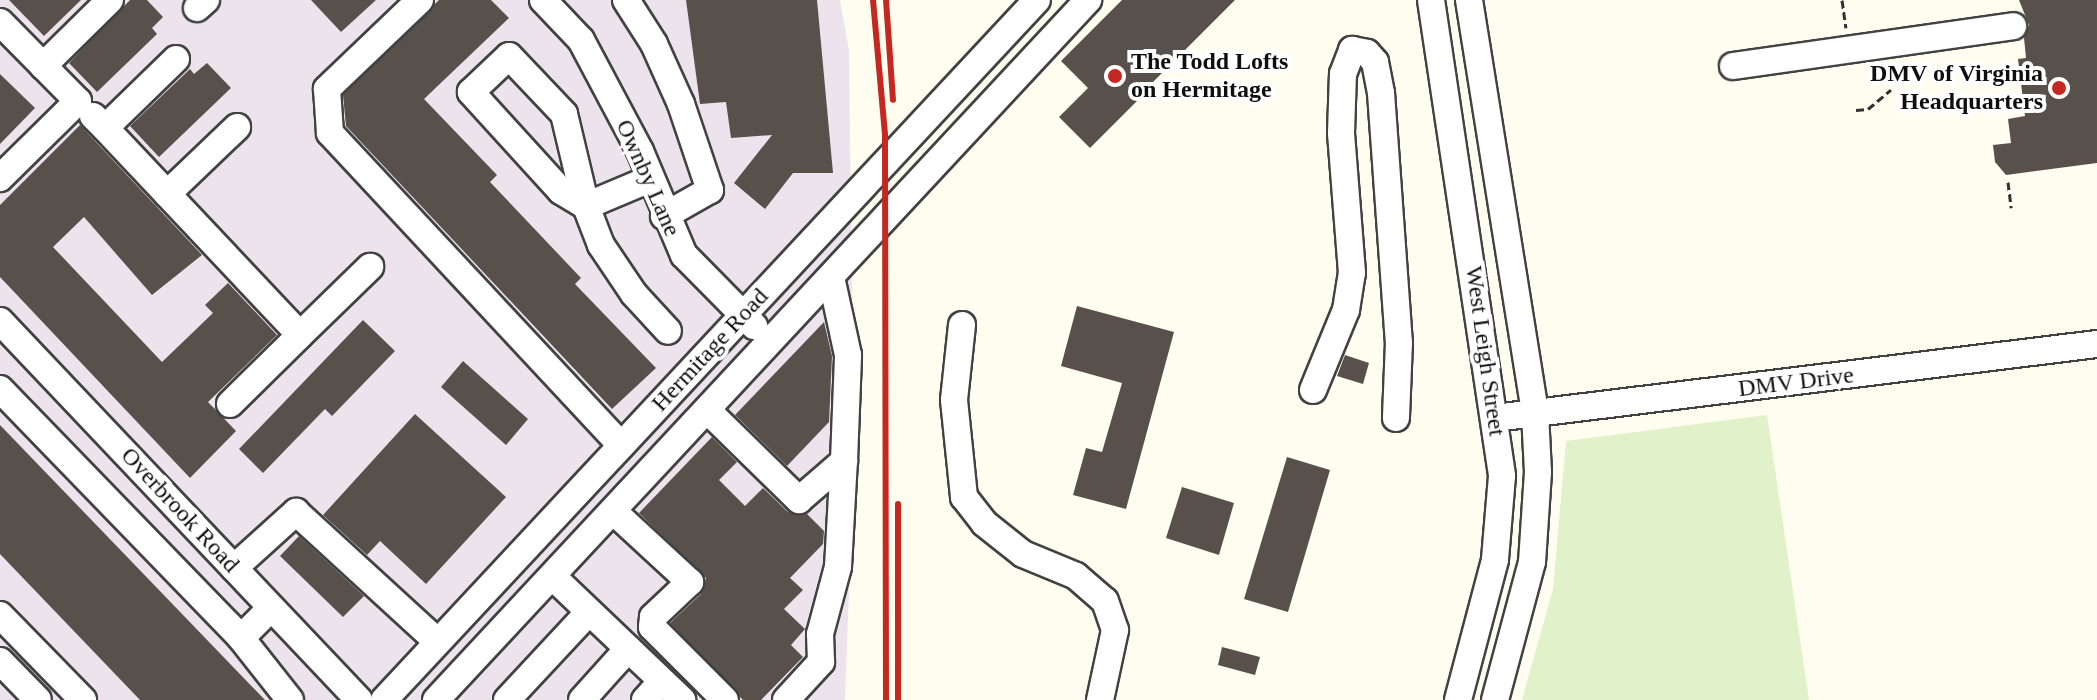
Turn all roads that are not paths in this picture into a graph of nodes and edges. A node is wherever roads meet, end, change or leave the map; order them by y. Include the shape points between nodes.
1 (110, 0) edge
2 (420, 0) edge
3 (626, 0) edge
4 (1037, 0) edge
5 (1088, 0) edge
6 (1431, 0) edge
7 (1469, 0) edge
8 (557, 5) edge
9 (0, 22) edge
10 (2013, 26) dead end
11 (176, 59) dead end
12 (43, 66) junction
13 (1733, 66) dead end
14 (78, 101) junction
15 (237, 127) dead end
16 (105, 128) junction
17 (0, 178) edge
18 (650, 179) junction
19 (167, 194) junction
20 (586, 206) junction
21 (664, 216) junction
22 (370, 267) dead end
23 (831, 277) junction
24 (744, 316) junction
25 (0, 321) edge
26 (962, 325) dead end
27 (668, 331) dead end
28 (300, 335) junction
29 (771, 342) junction
30 (2097, 344) edge
31 (0, 389) edge
32 (1313, 390) dead end
33 (230, 404) dead end
34 (707, 410) junction
35 (1535, 413) junction
36 (1396, 418) dead end
37 (1495, 418) junction
38 (621, 445) junction
39 (844, 461) junction
40 (613, 511) junction
41 (234, 568) junction
42 (552, 576) junction
43 (271, 608) junction
44 (589, 612) junction
45 (0, 615) edge
46 (241, 638) junction
47 (437, 641) junction
48 (628, 649) junction
49 (0, 661) edge
50 (654, 691) edge
51 (70, 696) edge
52 (38, 700) edge
53 (290, 700) edge
54 (359, 700) edge
55 (384, 700) edge
56 (436, 700) edge
57 (507, 700) edge
58 (582, 700) edge
59 (682, 700) edge
60 (725, 700) edge
61 (786, 700) edge
62 (1100, 700) edge
63 (1458, 700) edge
64 (1495, 700) edge

1 - 12 street
2 - 38 street via 327,89 330,133
3 - 21 street via 670,80 710,190
4 - 24 street, Hermitage Road
5 - 23 street, Hermitage Road
6 - 37 street, West Leigh Street
7 - 35 street, West Leigh Street
8 - 18 street, Ownby Lane via 581,40
9 - 12 street
10 - 13 street
11 - 16 street
12 - 14 street
14 - 16 street
14 - 17 street
15 - 19 street
16 - 19 street
18 - 20 street
18 - 21 street, Ownby Lane
19 - 28 street
20 - 20 street via 561,191 471,92 509,56 564,114
20 - 27 street via 618,273
21 - 24 street, Ownby Lane via 684,255
22 - 28 street
23 - 29 street, Hermitage Road
23 - 39 street via 848,355
24 - 29 street, Ownby Lane
24 - 38 street, Hermitage Road
25 - 41 street, Overbrook Road
26 - 62 street via 954,400 964,497 984,523 1023,554 1076,576 1105,601 1115,630
28 - 33 street
29 - 34 street, Hermitage Road
30 - 35 street, DMV Drive
31 - 46 street
32 - 36 street via 1346,310 1352,273 1341,133 1343,74 1352,50 1367,53 1375,62 1381,93 1399,342
34 - 39 street via 799,500
34 - 40 street, Hermitage Road
35 - 37 street, DMV Drive
35 - 64 street, West Leigh Street via 1538,472 1532,562
37 - 63 street, West Leigh Street via 1502,509 1483,616
38 - 47 street, Hermitage Road
39 - 61 street via 838,567 820,634 821,662
40 - 42 street, Hermitage Road
40 - 60 street via 690,582 653,617 652,627
41 - 43 street, Overbrook Road
41 - 47 street via 296,512
42 - 44 street
42 - 56 street, Hermitage Road
43 - 46 street
43 - 54 street, Overbrook Road
44 - 48 street
44 - 57 street
45 - 51 street
46 - 53 street
47 - 55 street, Hermitage Road
48 - 50 street
48 - 58 street
49 - 52 street
50 - 59 street

